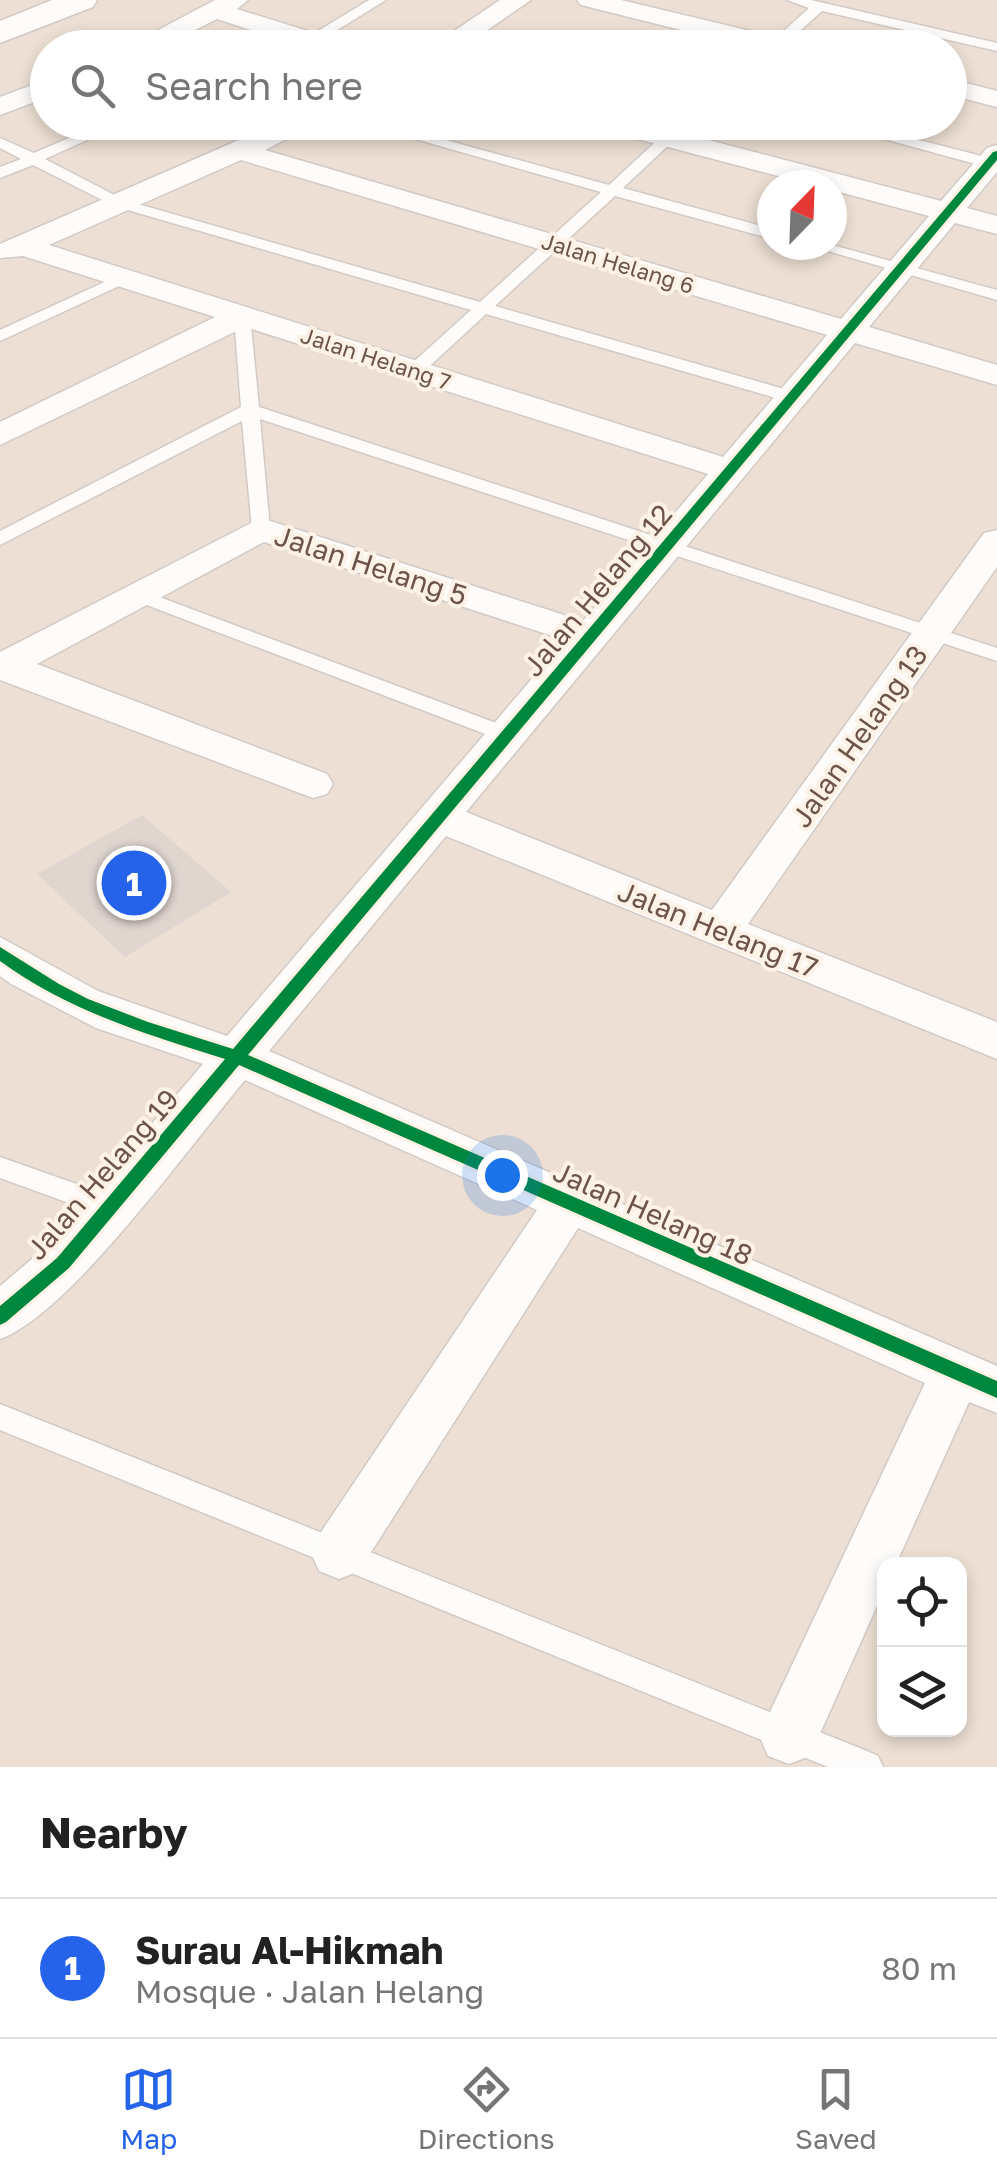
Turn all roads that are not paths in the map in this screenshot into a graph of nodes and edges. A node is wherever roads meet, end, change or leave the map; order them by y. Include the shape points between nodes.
1 (80, 0) edge
2 (380, 0) edge
3 (518, 0) edge
4 (590, 0) edge
5 (794, 0) edge
6 (226, 3) edge
7 (819, 6) junction
8 (173, 30) edge
9 (283, 30) edge
10 (337, 30) edge
11 (471, 30) edge
12 (710, 30) edge
13 (795, 30) edge
14 (921, 30) edge
15 (0, 33) edge
16 (967, 41) edge
17 (997, 48) edge
18 (967, 91) edge
19 (30, 95) edge
20 (997, 98) edge
21 (0, 107) edge
22 (78, 140) edge
23 (264, 140) edge
24 (427, 140) edge
25 (666, 140) edge
26 (710, 140) edge
27 (906, 140) edge
28 (0, 142) edge
29 (239, 151) junction
30 (32, 160) junction
31 (995, 161) edge
32 (0, 174) edge
33 (610, 191) junction
34 (119, 203) junction
35 (948, 212) junction
36 (997, 225) edge
37 (757, 230) edge
38 (550, 243) junction
39 (10, 250) edge
40 (847, 254) edge
41 (901, 268) junction
42 (124, 278) junction
43 (997, 295) edge
44 (482, 307) junction
45 (242, 316) junction
46 (848, 332) junction
47 (0, 336) edge
48 (415, 370) junction
49 (997, 375) edge
50 (792, 397) junction
51 (250, 410) junction
52 (0, 435) edge
53 (730, 470) junction
54 (261, 529) junction
55 (0, 538) edge
56 (997, 541) edge
57 (666, 546) junction
58 (138, 595) junction
59 (932, 634) junction
60 (592, 636) junction
61 (997, 655) edge
62 (2, 667) edge
63 (508, 734) junction
64 (313, 784) dead end
65 (438, 817) junction
66 (721, 930) junction
67 (0, 954) edge
68 (997, 1041) edge
69 (235, 1056) junction
70 (0, 1166) edge
71 (568, 1203) junction
72 (110, 1206) junction
73 (0, 1317) edge
74 (977, 1382) edge
75 (0, 1417) edge
76 (338, 1553) junction
77 (789, 1736) junction
78 (867, 1767) edge

1 - 15 main road
2 - 10 lane
3 - 11 street
4 - 12 street
5 - 7 lane
6 - 8 street
6 - 9 street
7 - 13 lane
7 - 14 lane
16 - 17 lane
18 - 20 street
19 - 21 street
22 - 30 lane
23 - 29 street
24 - 33 lane
25 - 33 lane
26 - 35 street
27 - 31 lane
28 - 30 lane
29 - 34 street
29 - 38 street, Jalan Helang 6
30 - 32 lane
30 - 34 lane
31 - 35 street, Jalan Helang 12
33 - 37 lane
33 - 38 lane
34 - 39 street
34 - 44 lane
35 - 36 street
35 - 41 street, Jalan Helang 12
38 - 44 lane
38 - 46 street, Jalan Helang 6
39 - 42 street, Jalan Helang 7
40 - 41 lane
41 - 43 lane
41 - 46 street, Jalan Helang 12
42 - 45 street, Jalan Helang 7
42 - 47 lane
44 - 48 lane
44 - 50 lane
45 - 48 street, Jalan Helang 7
45 - 51 lane
45 - 52 street
46 - 49 street, Jalan Helang 6
46 - 50 street, Jalan Helang 12
48 - 53 street, Jalan Helang 7
50 - 53 street, Jalan Helang 12
51 - 54 lane
51 - 55 lane
51 - 57 lane
53 - 57 street, Jalan Helang 12
54 - 58 street, Jalan Helang 5
54 - 60 street, Jalan Helang 5
56 - 59 street, Jalan Helang 13
57 - 59 lane
57 - 60 street, Jalan Helang 12
58 - 62 street, Jalan Helang 5
58 - 63 lane
59 - 61 lane
59 - 66 street, Jalan Helang 13
60 - 63 street, Jalan Helang 12
62 - 64 street
63 - 65 street, Jalan Helang 12
65 - 66 street, Jalan Helang 17
65 - 69 street, Jalan Helang 12
66 - 68 street, Jalan Helang 17
67 - 69 street, Jalan Helang 18 via 107,1015
69 - 71 street, Jalan Helang 18
69 - 72 street, Jalan Helang 19
70 - 72 lane
71 - 74 street, Jalan Helang 18
71 - 76 street
72 - 73 street, Jalan Helang 19 via 63,1263
74 - 77 street
75 - 76 lane
76 - 77 lane
77 - 78 lane

